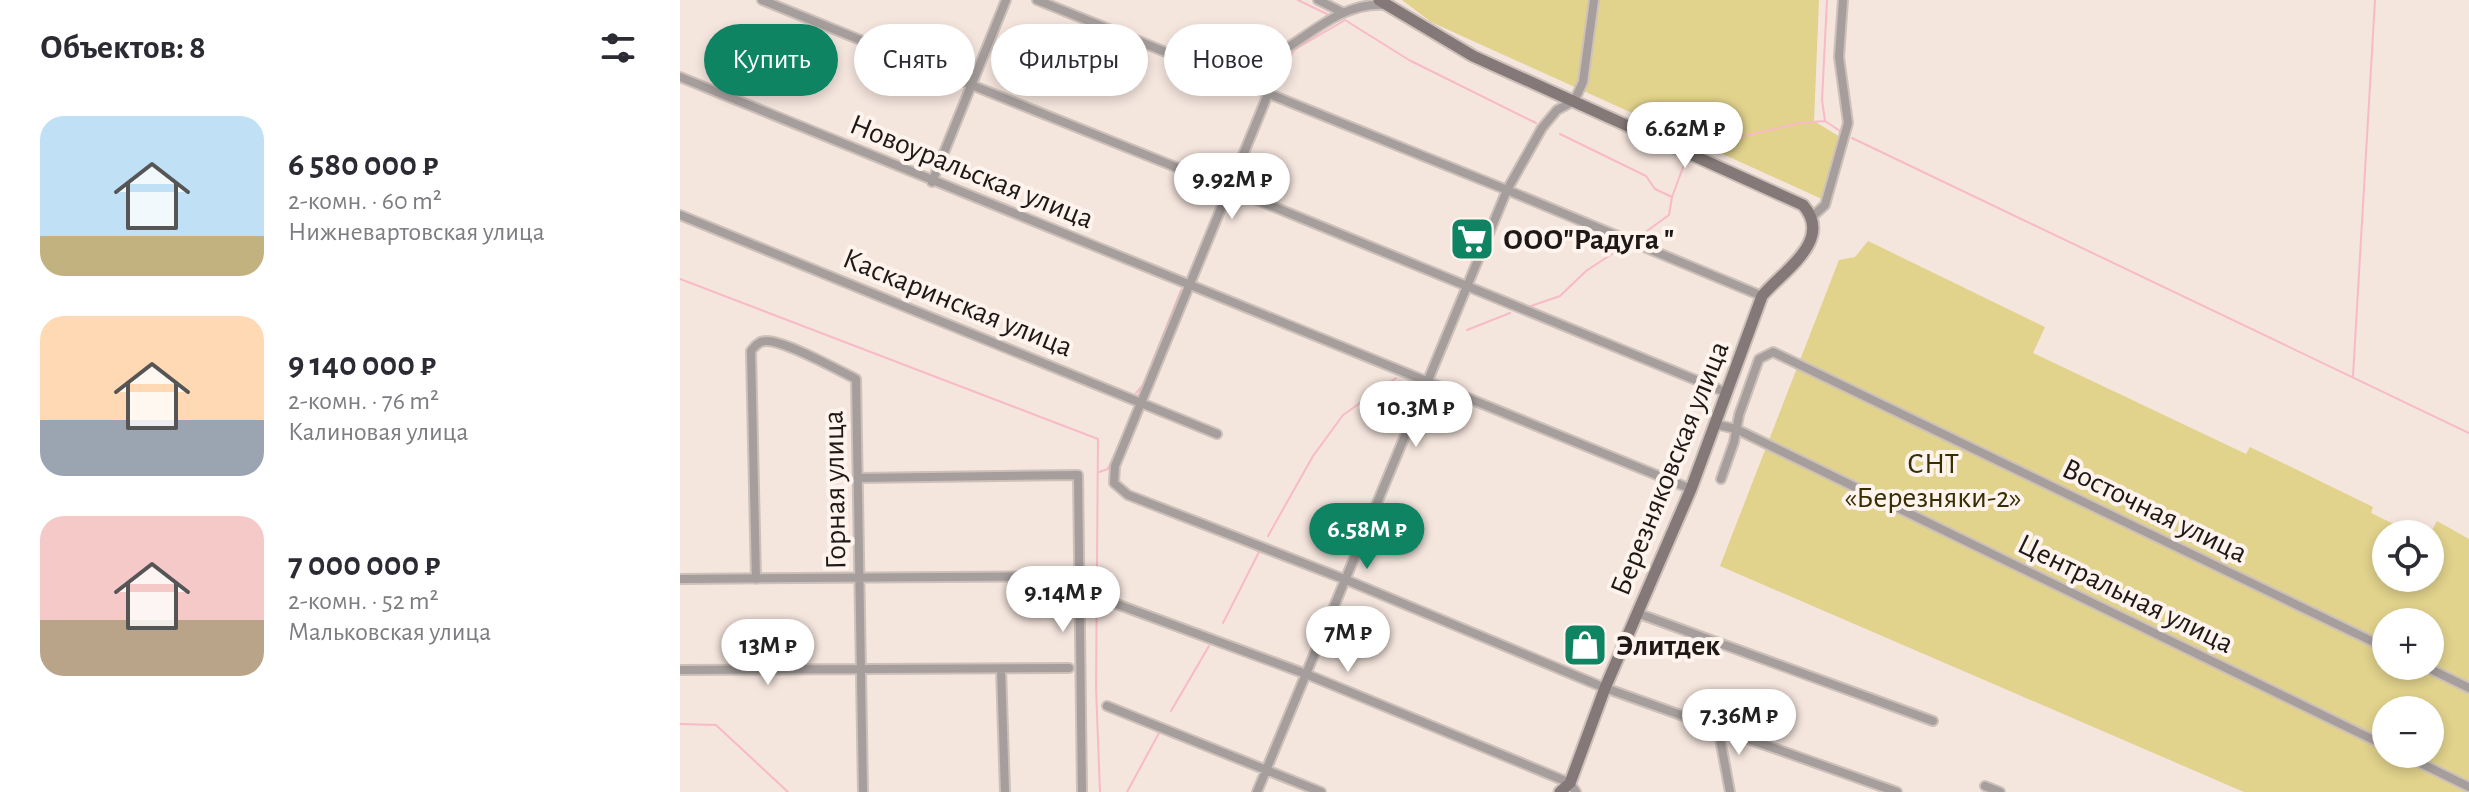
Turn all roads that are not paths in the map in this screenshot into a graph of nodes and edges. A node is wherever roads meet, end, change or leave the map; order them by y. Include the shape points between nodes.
1 (762, 0) edge
2 (1006, 0) edge
3 (1037, 0) edge
4 (1318, 0) edge
5 (1594, 0) edge
6 (1843, 0) edge
7 (1382, 2) edge
8 (1342, 12) junction
9 (854, 38) edge
10 (1292, 45) edge
11 (1164, 52) edge
12 (680, 77) edge
13 (975, 77) edge
14 (975, 89) edge
15 (967, 96) edge
16 (1266, 96) edge
17 (1272, 96) edge
18 (1574, 101) junction
19 (932, 182) junction
20 (1228, 188) junction
21 (1507, 190) junction
22 (680, 215) edge
23 (1813, 216) junction
24 (1189, 284) junction
25 (1466, 288) junction
26 (1762, 296) junction
27 (1427, 381) junction
28 (1725, 392) junction
29 (1141, 402) junction
30 (1714, 424) junction
31 (1736, 429) junction
32 (1217, 434) dead end
33 (858, 478) junction
34 (1721, 479) dead end
35 (1691, 489) junction
36 (1069, 576) dead end
37 (859, 578) junction
38 (680, 579) edge
39 (756, 579) junction
40 (1344, 579) junction
41 (1111, 602) dead end
42 (1637, 613) junction
43 (2372, 641) edge
44 (1069, 668) dead end
45 (1001, 669) junction
46 (680, 670) edge
47 (861, 671) junction
48 (1306, 674) junction
49 (2444, 676) edge
50 (1605, 688) junction
51 (2469, 688) edge
52 (1107, 706) dead end
53 (1933, 721) dead end
54 (1718, 728) junction
55 (2372, 739) edge
56 (1267, 768) junction
57 (2430, 768) edge
58 (1985, 786) dead end
59 (1573, 787) edge
60 (2469, 787) edge
61 (863, 792) edge
62 (1005, 792) edge
63 (1082, 792) edge
64 (1257, 792) edge
65 (1321, 792) edge
66 (1560, 792) edge
67 (1730, 792) edge
68 (1897, 792) edge
69 (2000, 792) edge

1 - 9 street
2 - 13 street
3 - 11 street
4 - 8 street
5 - 18 street via 1583,82
6 - 23 street via 1839,57 1848,123 1825,205
7 - 8 street
7 - 18 street via 1473,56
8 - 10 street
12 - 19 street, Новоуральская улица
14 - 20 street
15 - 19 street
16 - 20 street
17 - 21 street
18 - 21 street via 1557,110 1542,128
18 - 23 street via 1803,205
19 - 24 street, Новоуральская улица
20 - 24 street
20 - 25 street
21 - 25 street
21 - 26 street
22 - 29 street, Каскаринская улица
23 - 26 street, Березняковская улица via 1810,243
24 - 27 street, Новоуральская улица
24 - 29 street
25 - 27 street
25 - 28 street
26 - 28 street, Березняковская улица
27 - 35 street, Новоуральская улица
27 - 40 street
28 - 30 street, Березняковская улица
29 - 32 street, Каскаринская улица
29 - 40 street via 1115,466 1114,483 1128,495
30 - 31 street, Центральная улица
30 - 35 street, Березняковская улица
31 - 34 street, Восточная улица
31 - 43 street, Восточная улица via 1759,359 1773,352
31 - 55 street, Центральная улица
33 - 37 street, Горная улица
33 - 39 street, Горная улица via 856,379 768,340 757,344 751,351
33 - 63 street via 1078,475
35 - 42 street, Березняковская улица
36 - 37 street
37 - 39 street
37 - 47 street, Горная улица
38 - 39 street
40 - 48 street
40 - 50 street
41 - 48 street
42 - 50 street, Березняковская улица
42 - 53 street
44 - 45 street
45 - 47 street
45 - 62 street
46 - 47 street
47 - 61 street, Горная улица
48 - 56 street
48 - 59 street
49 - 51 street
50 - 54 street
50 - 59 street, Березняковская улица
52 - 56 street
54 - 67 street
54 - 68 street
56 - 64 street
56 - 65 street
57 - 60 street
58 - 69 street
59 - 66 street, Березняковская улица

